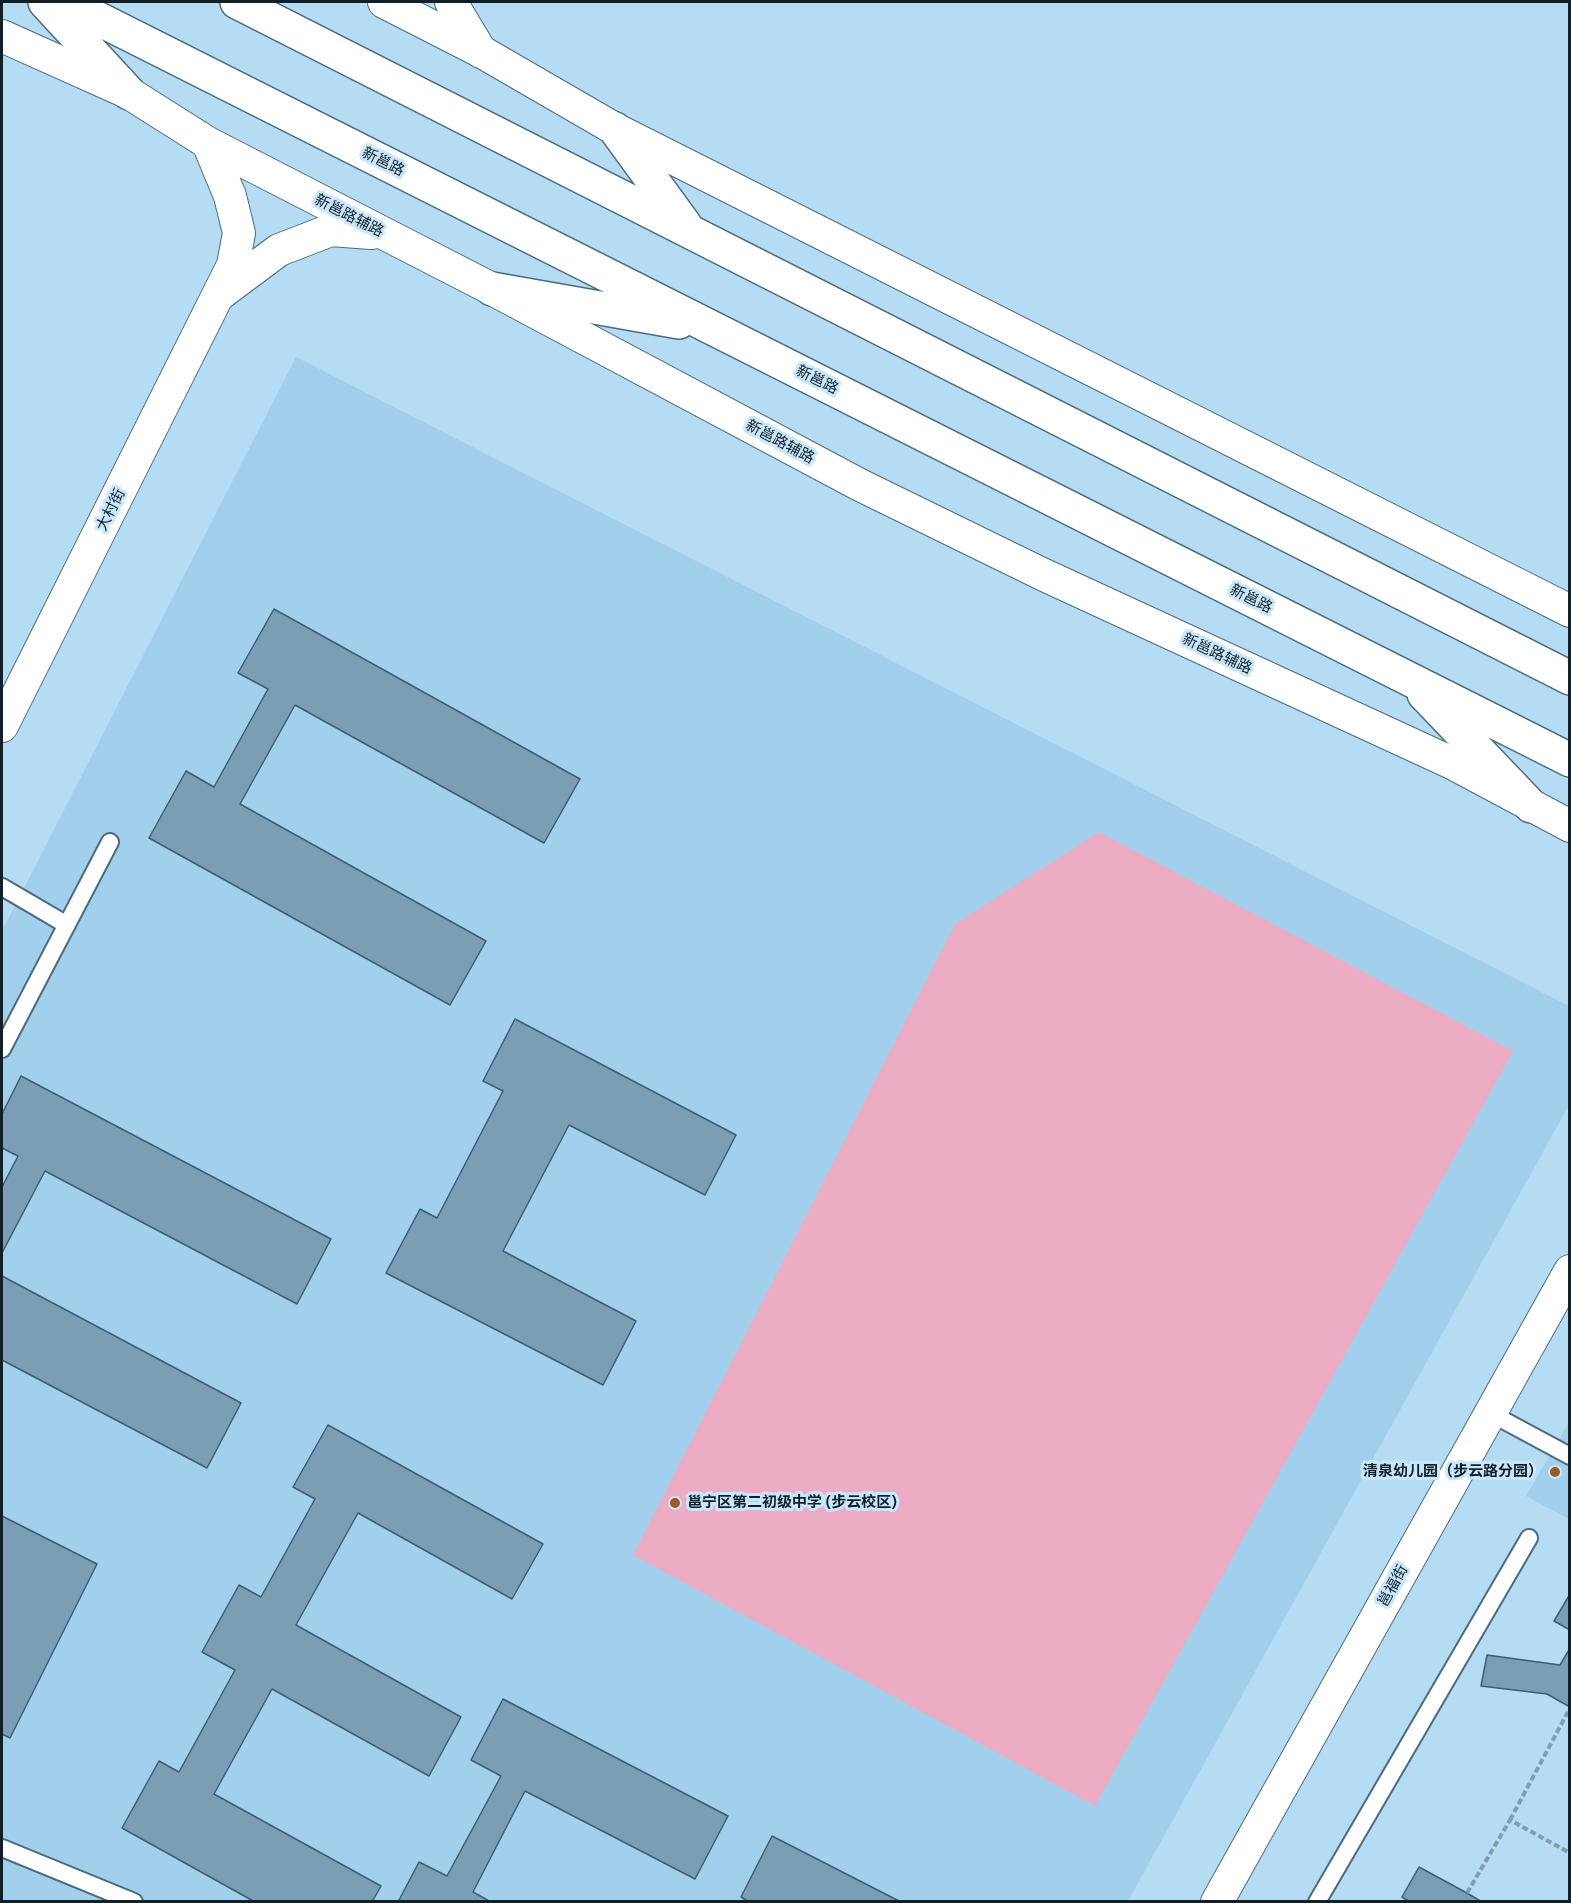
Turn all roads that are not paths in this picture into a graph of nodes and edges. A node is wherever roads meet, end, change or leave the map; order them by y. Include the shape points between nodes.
1 (45, 2) edge
2 (65, 2) edge
3 (237, 2) edge
4 (384, 2) edge
5 (451, 2) edge
6 (2, 36) edge
7 (482, 52) junction
8 (129, 93) junction
9 (615, 129) junction
10 (208, 143) junction
11 (688, 229) junction
12 (383, 233) junction
13 (492, 289) junction
14 (220, 294) junction
15 (714, 328) junction
16 (1569, 611) edge
17 (1409, 678) junction
18 (1569, 678) edge
19 (2, 726) edge
20 (1569, 759) edge
21 (1531, 806) junction
22 (1569, 826) edge
23 (110, 842) dead end
24 (2, 887) edge
25 (67, 925) junction
26 (2, 1049) edge
27 (1569, 1270) edge
28 (1490, 1413) junction
29 (1569, 1456) edge
30 (1529, 1538) dead end
31 (2, 1848) edge
32 (134, 1902) edge
33 (1217, 1902) edge
34 (1317, 1902) edge

1 - 8 main road
2 - 15 main road, 新邕路
3 - 11 main road
4 - 7 street
5 - 7 street
6 - 8 street, 新邕路辅路
7 - 9 street
8 - 10 street, 新邕路辅路
9 - 11 main road
9 - 16 street
10 - 12 street, 新邕路辅路
10 - 14 street, 大村街 via 230,196 239,233 233,264
11 - 18 main road
12 - 13 street, 新邕路辅路
12 - 14 street, 大村街 via 331,230 279,250
13 - 15 main road
13 - 21 street, 新邕路辅路 via 860,485 1042,574 1452,763
14 - 19 street, 大村街
15 - 17 main road, 新邕路
17 - 20 main road, 新邕路
17 - 21 main road
21 - 22 street, 新邕路辅路
23 - 25 lane
24 - 25 lane
25 - 26 lane
27 - 28 street, 邕福街
28 - 29 lane
28 - 33 street, 邕福街
30 - 34 lane
31 - 32 lane

